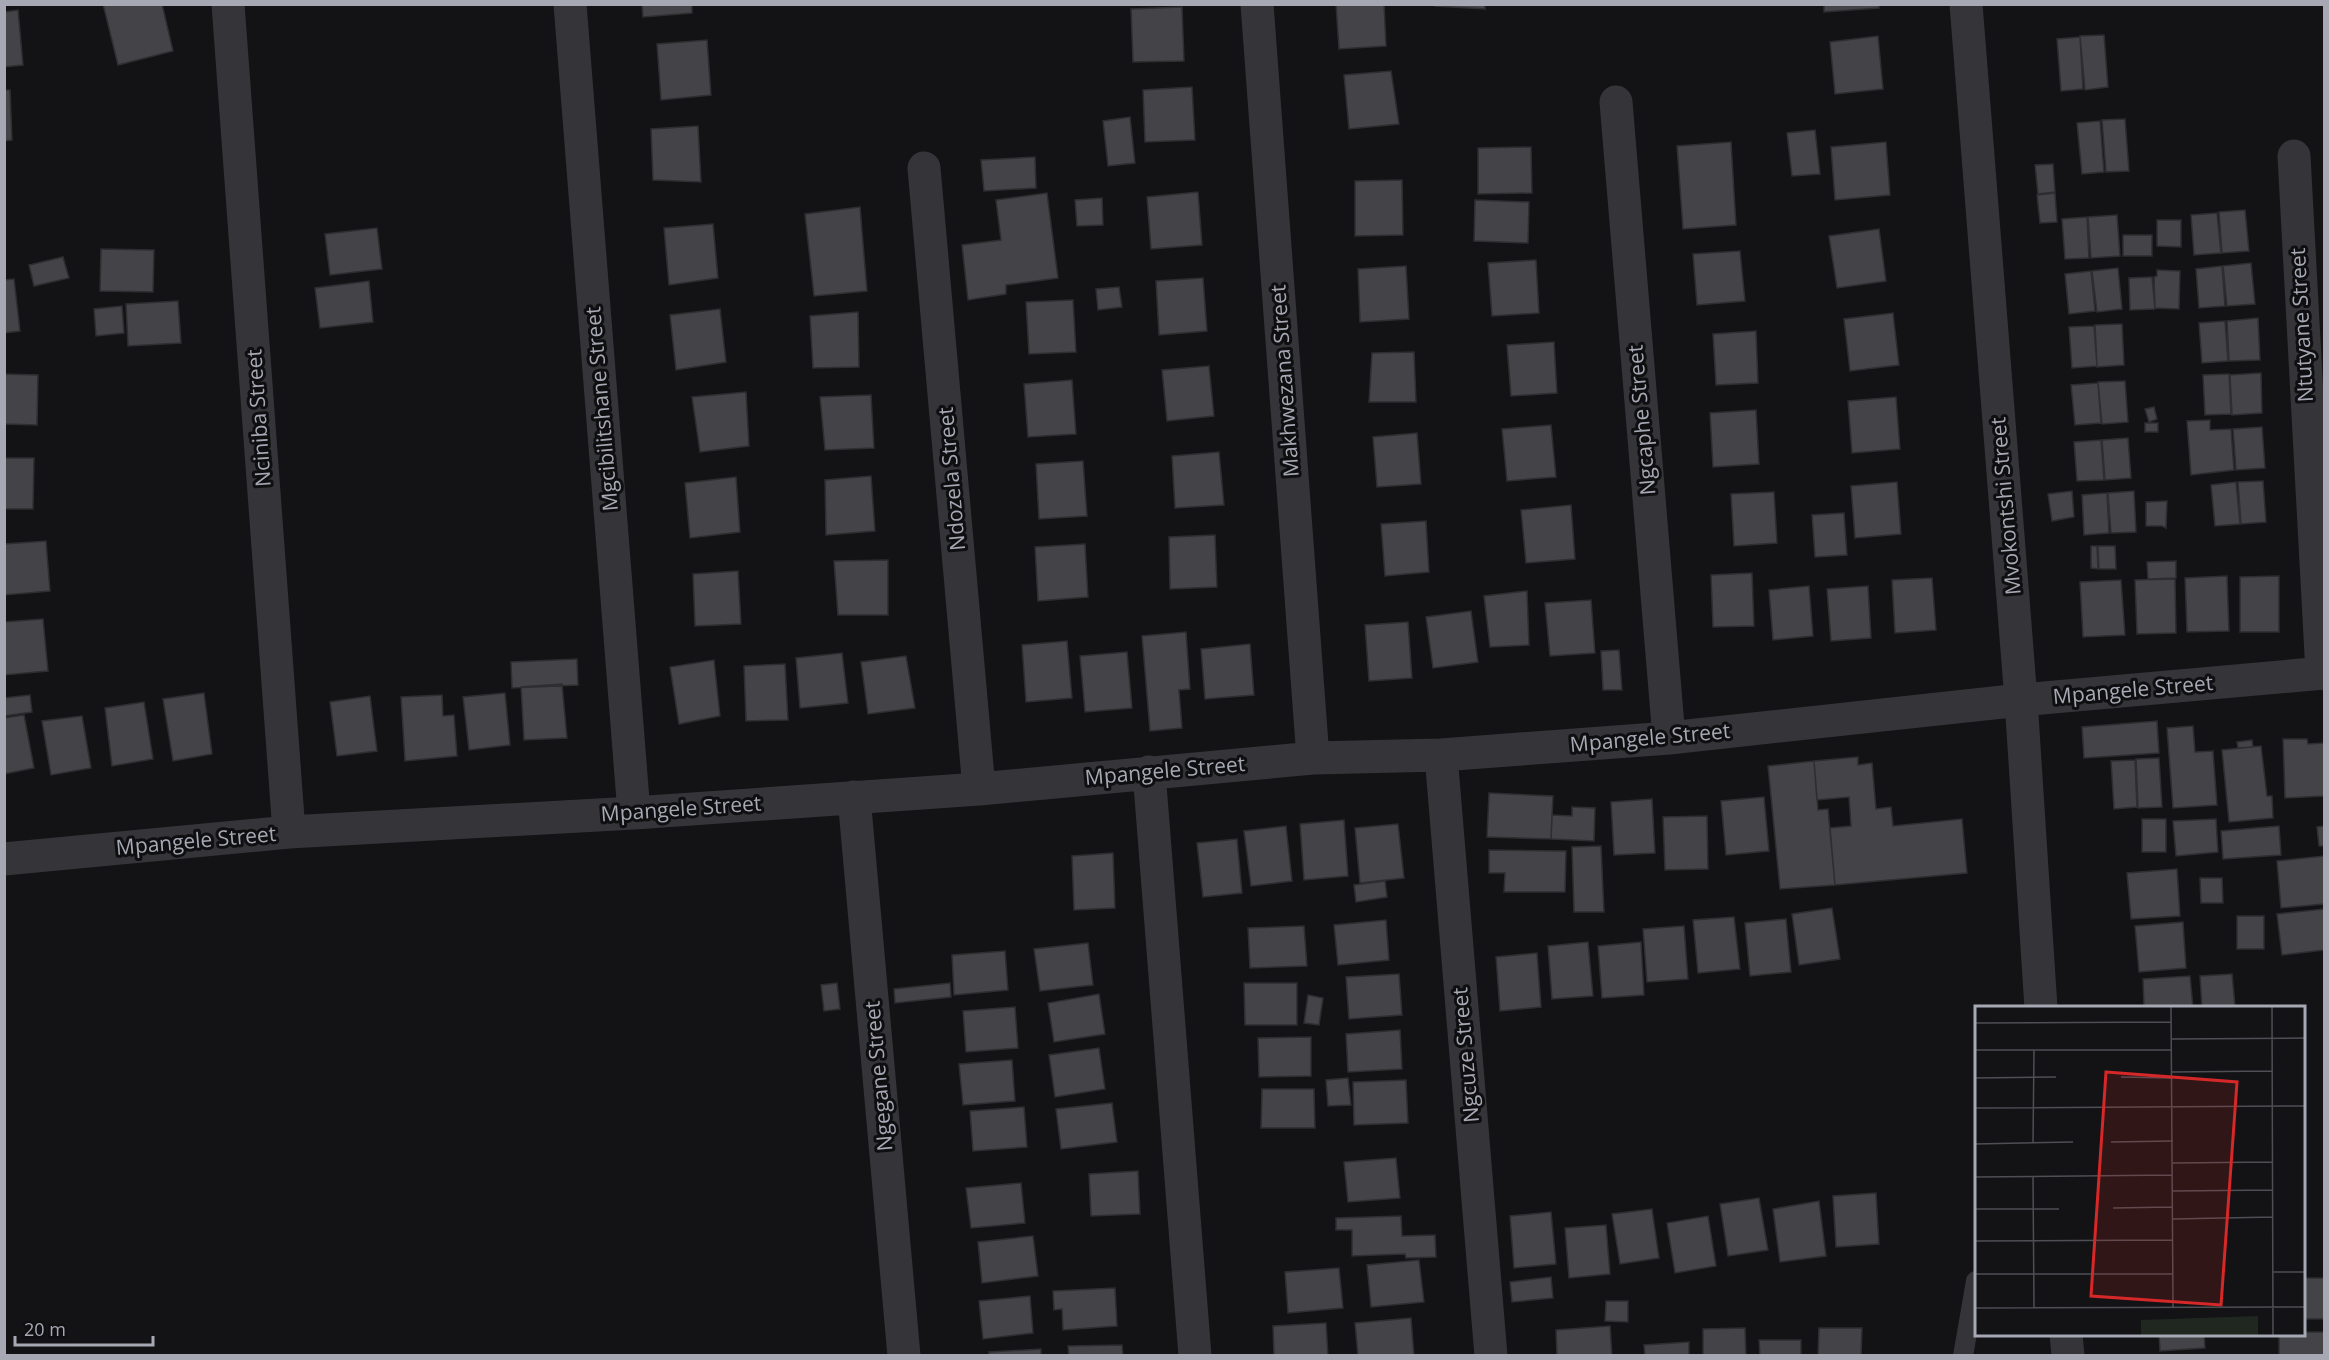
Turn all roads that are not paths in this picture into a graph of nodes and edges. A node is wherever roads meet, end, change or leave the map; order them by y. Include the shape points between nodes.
1 (228, 4) edge
2 (570, 4) edge
3 (1257, 4) edge
4 (1966, 4) edge
5 (1616, 102) dead end
6 (2294, 156) dead end
7 (924, 168) dead end
8 (2323, 673) edge
9 (2021, 700) junction
10 (1669, 738) junction
11 (1441, 755) junction
12 (1313, 758) junction
13 (1149, 772) junction
14 (979, 789) junction
15 (854, 797) junction
16 (634, 813) junction
17 (289, 832) junction
18 (4, 859) edge
19 (2040, 1006) edge
20 (1975, 1292) edge
21 (2066, 1336) edge
22 (904, 1356) edge
23 (1196, 1356) edge
24 (1491, 1356) edge
25 (1963, 1356) edge
26 (2068, 1356) edge

1 - 17 street, Nciniba Street
2 - 16 street, Mgcibilitshane Street
3 - 12 street, Makhwezana Street
4 - 9 street, Mvokontshi Street
5 - 10 street, Ngcaphe Street
6 - 8 street, Ntutyane Street
7 - 14 street, Ndozela Street
8 - 9 street, Mpangele Street
9 - 10 street, Mpangele Street
9 - 19 street, Mvokontshi Street
10 - 11 street, Mpangele Street
11 - 12 street, Mpangele Street
11 - 24 street, Ngcuze Street
12 - 13 street, Mpangele Street
13 - 14 street, Mpangele Street
13 - 23 street
14 - 15 street, Mpangele Street
15 - 16 street, Mpangele Street
15 - 22 street, Ngegane Street
16 - 17 street, Mpangele Street
17 - 18 street, Mpangele Street
20 - 25 lane
21 - 26 street

